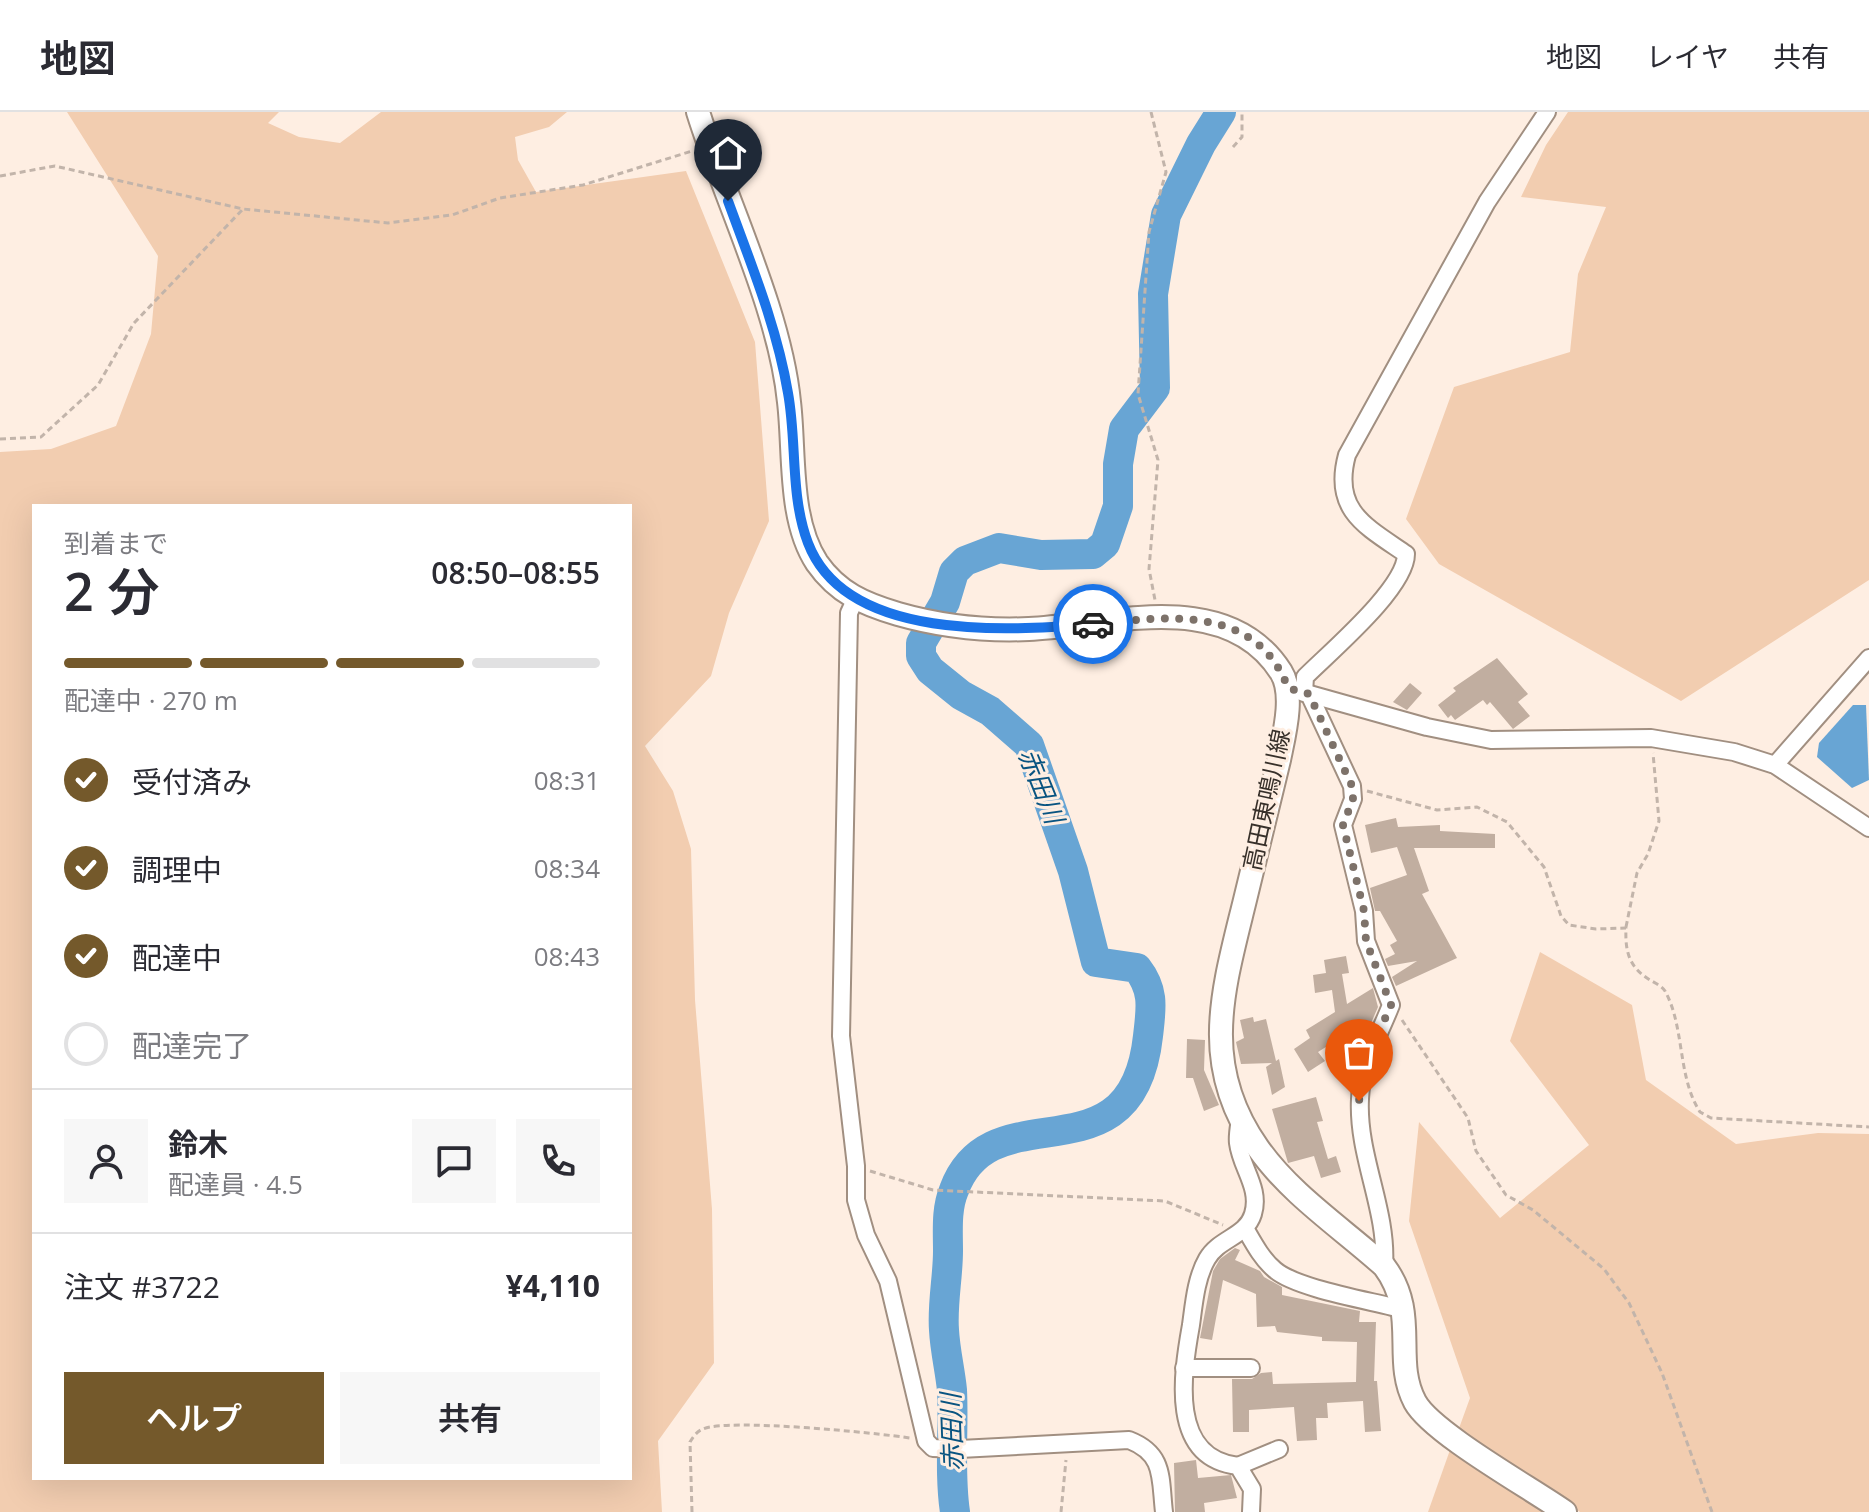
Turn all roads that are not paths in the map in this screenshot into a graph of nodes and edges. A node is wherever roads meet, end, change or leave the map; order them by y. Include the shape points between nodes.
1 (698, 112) edge
2 (1547, 112) edge
3 (855, 600) junction
4 (1869, 658) edge
5 (1300, 692) junction
6 (1775, 765) junction
7 (1869, 828) edge
8 (1240, 1119) junction
9 (1246, 1230) junction
10 (1384, 1266) junction
11 (1405, 1310) junction
12 (1184, 1368) junction
13 (1251, 1368) dead end
14 (1279, 1449) dead end
15 (1238, 1466) junction
16 (1164, 1512) edge
17 (1251, 1512) edge
18 (1565, 1512) edge

1 - 3 main road via 783,364 804,533 817,562
2 - 5 street via 1487,202 1347,455 1342,491 1349,509 1406,554 1406,566 1305,677
3 - 5 main road via 949,624 1026,629 1158,618 1217,623 1239,631
3 - 16 street via 849,613 841,1036 856,1200 888,1281 929,1444 960,1449 1129,1440 1157,1459
4 - 6 street
5 - 6 street via 1491,740 1651,738
5 - 8 main road, 高田東鳴川線 via 1222,991 1224,1078
5 - 10 street via 1352,786 1343,825 1366,941 1391,1005 1364,1066 1359,1101 1365,1155 1386,1243
6 - 7 street
8 - 9 street via 1238,1143 1256,1196
8 - 10 main road, 高田東鳴川線 via 1280,1173
9 - 11 street via 1276,1272
9 - 12 street via 1221,1243 1207,1259
10 - 11 main road, 高田東鳴川線
11 - 18 main road, 高田東鳴川線 via 1406,1367 1414,1401 1444,1432
12 - 13 street
12 - 15 street via 1192,1438 1206,1456
14 - 15 street
15 - 17 street via 1252,1489

